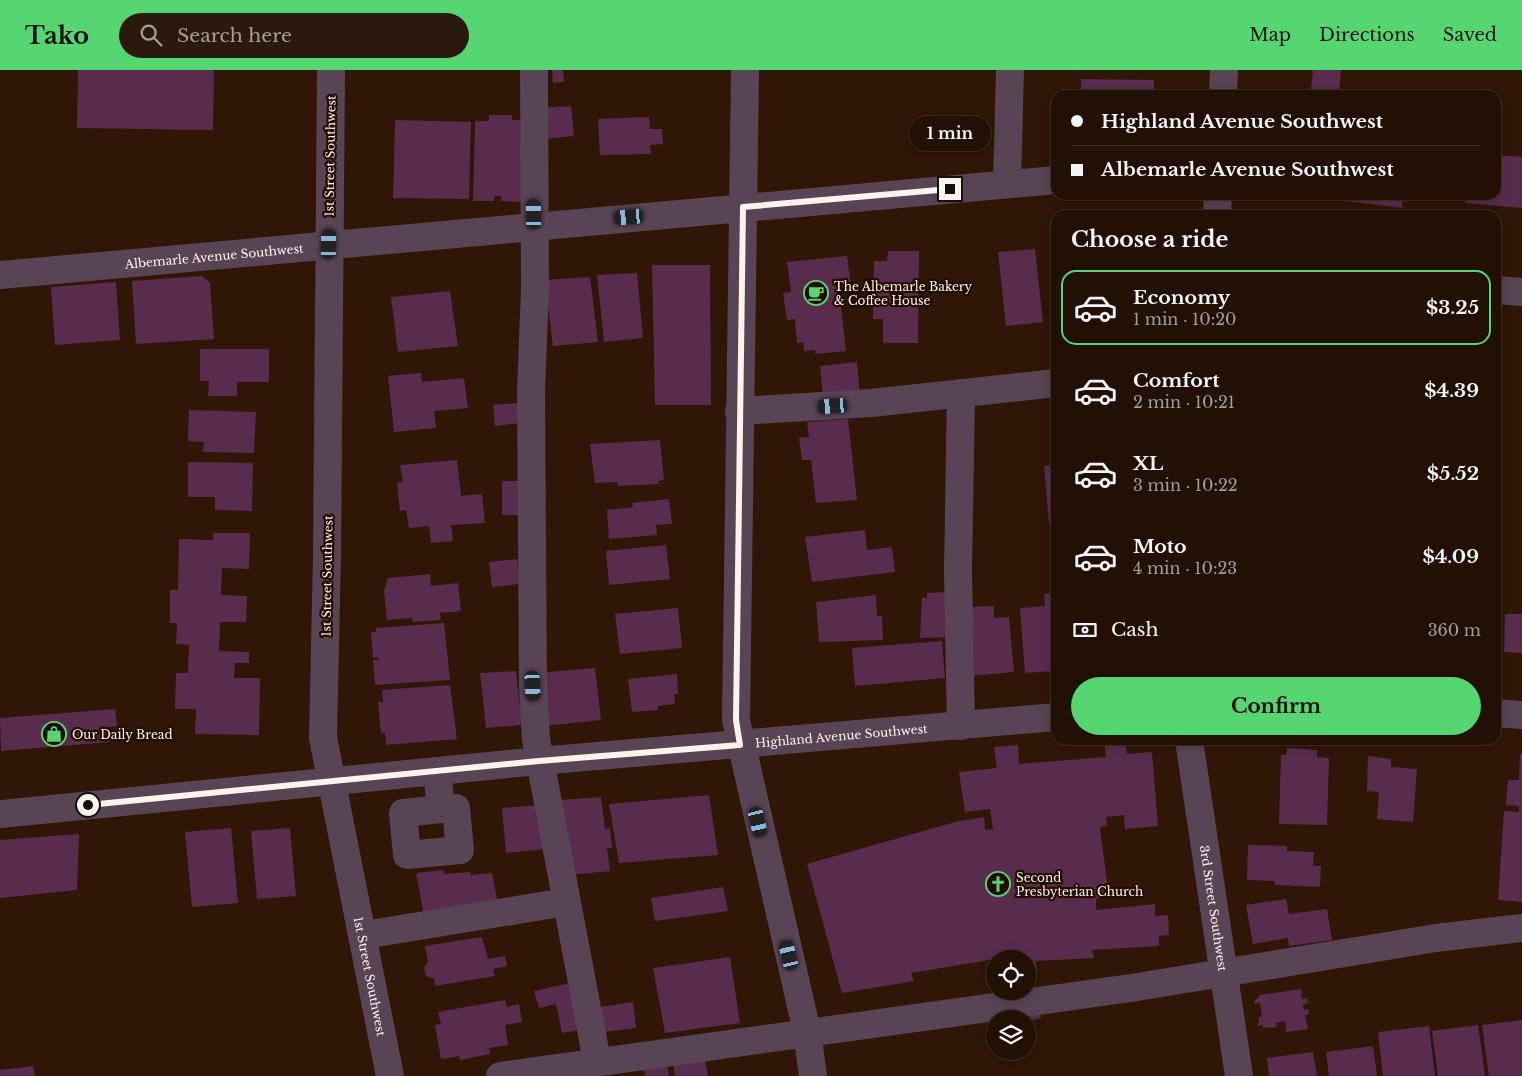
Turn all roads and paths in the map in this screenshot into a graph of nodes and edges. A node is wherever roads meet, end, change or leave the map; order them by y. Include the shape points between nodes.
1 (331, 70) edge
2 (534, 70) edge
3 (745, 70) edge
4 (1010, 70) edge
5 (1224, 70) edge
6 (1223, 90) edge
7 (1051, 180) edge
8 (1007, 184) junction
9 (743, 207) junction
10 (534, 225) junction
11 (329, 244) junction
12 (0, 275) edge
13 (1501, 290) edge
14 (1522, 292) edge
15 (1051, 384) edge
16 (962, 393) junction
17 (739, 411) junction
18 (1501, 713) edge
19 (1522, 715) edge
20 (1051, 717) edge
21 (961, 726) junction
22 (740, 745) junction
23 (1190, 745) edge
24 (539, 761) junction
25 (437, 771) junction
26 (331, 781) junction
27 (441, 810) dead end
28 (0, 814) edge
29 (566, 902) junction
30 (1522, 928) edge
31 (364, 936) junction
32 (1224, 972) junction
33 (807, 1032) junction
34 (597, 1062) junction
35 (390, 1076) edge
36 (500, 1076) edge
37 (813, 1076) edge
38 (1239, 1076) edge

1 - 11 street, 1st Street Southwest
2 - 10 street
3 - 9 street
4 - 8 street
5 - 6 street
7 - 8 street, Albemarle Avenue Southwest
8 - 9 street, Albemarle Avenue Southwest
9 - 10 street, Albemarle Avenue Southwest
9 - 17 street
10 - 11 street, Albemarle Avenue Southwest
10 - 24 street via 531,392 533,686
11 - 12 street, Albemarle Avenue Southwest
11 - 26 street, 1st Street Southwest via 324,738
13 - 14 street
15 - 16 street
16 - 17 street via 871,403
16 - 21 street via 958,571
17 - 22 street via 736,720
18 - 19 street
20 - 21 street, Highland Avenue Southwest
21 - 22 street, Highland Avenue Southwest
22 - 24 street, Highland Avenue Southwest
22 - 33 street
23 - 32 street, 3rd Street Southwest
24 - 25 street, Highland Avenue Southwest
24 - 29 street
25 - 26 street, Highland Avenue Southwest
25 - 27 street
26 - 28 street, Highland Avenue Southwest
26 - 31 street, 1st Street Southwest
29 - 31 street
29 - 34 street
30 - 32 street via 1436,938
31 - 35 street, 1st Street Southwest
32 - 33 street via 1131,988
32 - 38 street, 3rd Street Southwest
33 - 34 street
33 - 37 street
34 - 36 street

